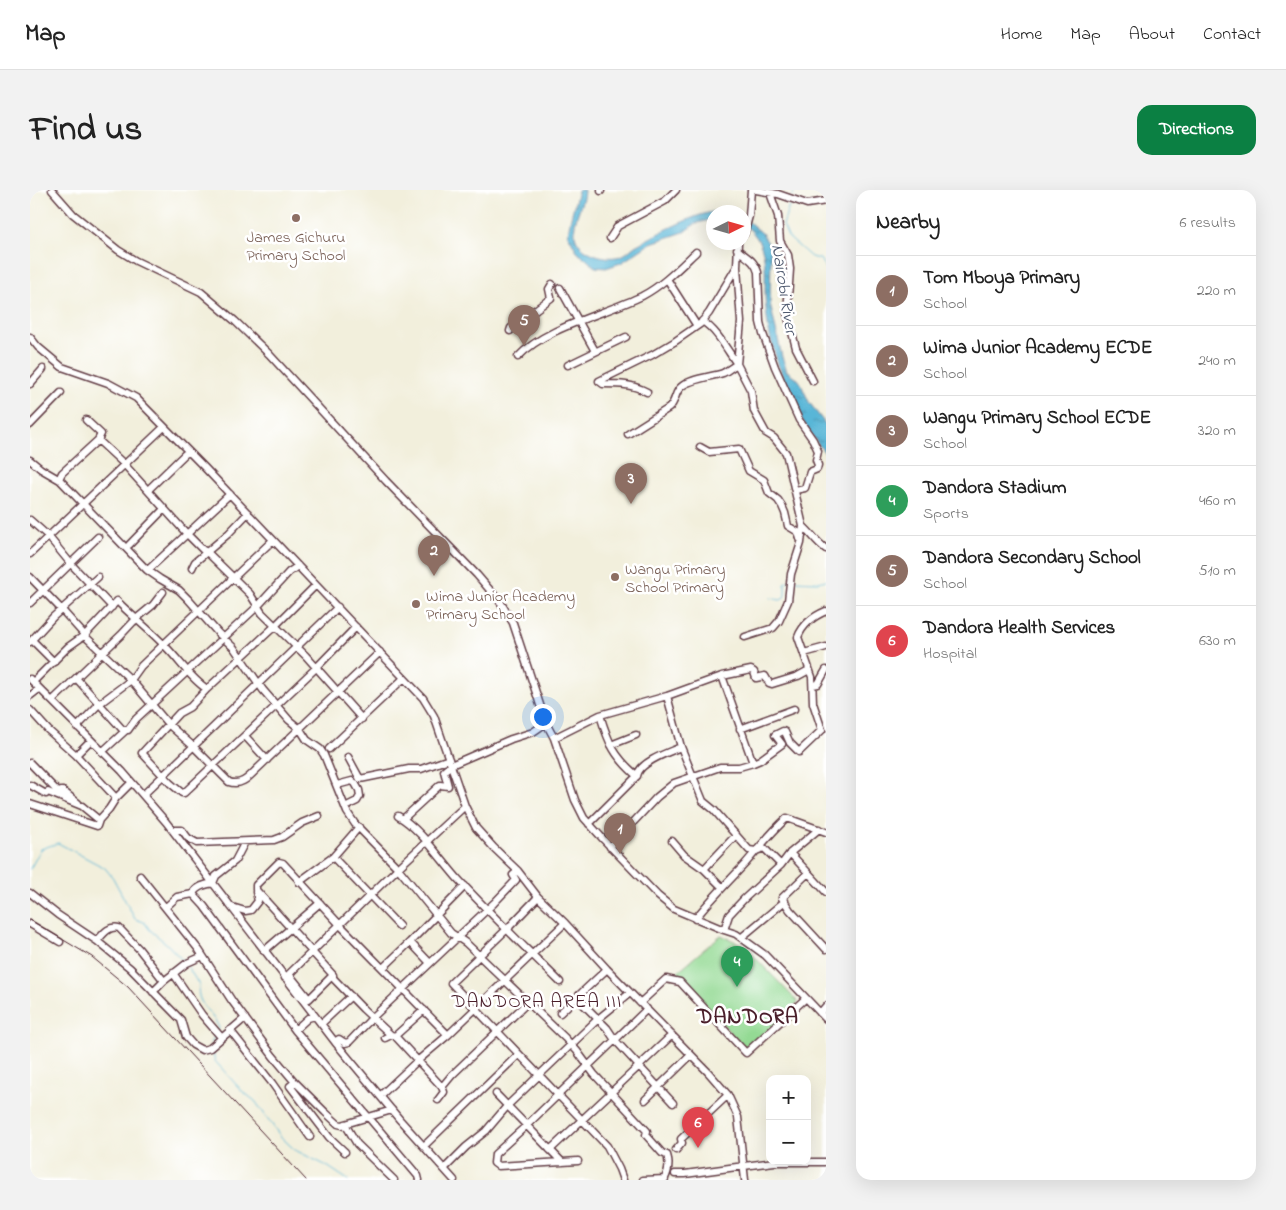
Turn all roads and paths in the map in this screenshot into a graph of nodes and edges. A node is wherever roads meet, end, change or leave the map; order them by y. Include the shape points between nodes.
1 (52, 190) edge
2 (676, 190) edge
3 (751, 190) edge
4 (756, 190) edge
5 (770, 193) junction
6 (826, 201) edge
7 (750, 205) edge
8 (610, 238) dead end
9 (737, 250) edge
10 (741, 250) edge
11 (696, 252) dead end
12 (737, 267) junction
13 (667, 279) junction
14 (552, 284) dead end
15 (560, 288) dead end
16 (580, 322) junction
17 (700, 323) junction
18 (510, 331) dead end
19 (30, 337) edge
20 (626, 337) dead end
21 (596, 351) junction
22 (518, 357) dead end
23 (737, 364) junction
24 (568, 366) dead end
25 (44, 369) dead end
26 (813, 381) dead end
27 (30, 384) edge
28 (648, 392) dead end
29 (61, 393) dead end
30 (86, 420) dead end
31 (31, 421) edge
32 (164, 427) junction
33 (628, 434) dead end
34 (98, 440) junction
35 (700, 446) dead end
36 (189, 452) junction
37 (30, 460) edge
38 (124, 464) junction
39 (60, 477) dead end
40 (148, 490) junction
41 (795, 490) junction
42 (230, 494) junction
43 (83, 503) junction
44 (164, 509) junction
45 (248, 513) junction
46 (30, 520) edge
47 (803, 526) junction
48 (187, 534) junction
49 (48, 536) junction
50 (98, 537) dead end
51 (274, 540) junction
52 (826, 542) edge
53 (801, 543) junction
54 (817, 543) junction
55 (129, 545) dead end
56 (826, 549) edge
57 (207, 552) junction
58 (30, 554) edge
59 (71, 564) junction
60 (298, 566) junction
61 (192, 568) dead end
62 (149, 569) dead end
63 (30, 577) edge
64 (98, 577) dead end
65 (233, 578) junction
66 (89, 584) junction
67 (316, 585) junction
68 (42, 590) junction
69 (164, 592) dead end
70 (30, 603) edge
71 (258, 606) junction
72 (112, 607) junction
73 (338, 607) junction
74 (62, 610) junction
75 (199, 611) junction
76 (826, 611) edge
77 (136, 619) junction
78 (275, 626) junction
79 (356, 628) junction
80 (85, 635) junction
81 (745, 637) dead end
82 (223, 638) junction
83 (31, 641) edge
84 (164, 645) junction
85 (297, 647) junction
86 (826, 647) edge
87 (103, 652) junction
88 (380, 652) junction
89 (804, 654) junction
90 (242, 658) junction
91 (54, 662) junction
92 (317, 668) junction
93 (809, 670) junction
94 (826, 670) edge
95 (188, 671) junction
96 (722, 676) junction
97 (76, 678) junction
98 (404, 678) junction
99 (130, 680) junction
100 (31, 681) edge
101 (258, 684) junction
102 (813, 685) junction
103 (39, 689) junction
104 (207, 689) junction
105 (338, 692) junction
106 (30, 696) edge
107 (667, 696) junction
108 (52, 701) junction
109 (99, 704) junction
110 (152, 704) junction
111 (276, 705) junction
112 (794, 709) dead end
113 (30, 710) edge
114 (600, 715) junction
115 (362, 719) junction
116 (546, 723) junction
117 (168, 724) junction
118 (77, 726) junction
119 (300, 729) junction
120 (740, 729) junction
121 (125, 731) junction
122 (636, 735) dead end
123 (245, 736) junction
124 (554, 738) junction
125 (90, 741) junction
126 (611, 745) junction
127 (194, 747) junction
128 (681, 747) junction
129 (329, 749) dead end
130 (102, 752) junction
131 (76, 755) junction
132 (348, 757) dead end
133 (267, 760) junction
134 (450, 762) junction
135 (30, 763) edge
136 (753, 763) junction
137 (212, 766) junction
138 (162, 775) junction
139 (637, 776) junction
140 (693, 777) junction
141 (132, 783) junction
142 (337, 784) junction
143 (30, 785) edge
144 (143, 794) junction
145 (59, 795) junction
146 (116, 798) junction
147 (30, 804) edge
148 (345, 806) junction
149 (465, 806) junction
150 (320, 816) dead end
151 (99, 820) junction
152 (589, 824) junction
153 (358, 827) junction
154 (819, 829) junction
155 (173, 830) junction
156 (826, 832) edge
157 (736, 835) junction
158 (672, 841) dead end
159 (245, 842) junction
160 (427, 842) junction
161 (610, 847) junction
162 (756, 852) junction
163 (790, 853) junction
164 (333, 857) junction
165 (781, 865) junction
166 (398, 868) junction
167 (704, 869) junction
168 (518, 871) junction
169 (808, 873) junction
170 (140, 876) dead end
171 (300, 882) junction
172 (213, 883) junction
173 (465, 886) junction
174 (722, 887) junction
175 (256, 889) junction
176 (826, 892) edge
177 (30, 894) edge
178 (193, 894) junction
179 (370, 896) junction
180 (538, 896) junction
181 (785, 902) junction
182 (320, 903) junction
183 (231, 906) junction
184 (166, 907) junction
185 (487, 910) junction
186 (436, 913) junction
187 (695, 919) junction
188 (565, 923) junction
189 (30, 924) edge
190 (341, 926) junction
191 (398, 926) dead end
192 (290, 928) junction
193 (507, 930) junction
194 (724, 930) junction
195 (742, 937) junction
196 (457, 938) junction
197 (97, 941) junction
198 (60, 942) dead end
199 (410, 942) junction
200 (826, 949) edge
201 (264, 950) junction
202 (314, 952) junction
203 (479, 955) junction
204 (532, 955) junction
205 (203, 956) junction
206 (430, 963) junction
207 (382, 968) junction
208 (606, 969) junction
209 (173, 973) junction
210 (333, 975) junction
211 (287, 976) junction
212 (164, 981) junction
213 (505, 981) junction
214 (560, 982) dead end
215 (404, 989) junction
216 (153, 992) junction
217 (630, 993) junction
218 (351, 996) junction
219 (577, 998) junction
220 (806, 998) junction
221 (528, 1003) junction
222 (640, 1003) junction
223 (826, 1006) edge
224 (476, 1008) junction
225 (424, 1010) junction
226 (647, 1010) junction
227 (560, 1013) dead end
228 (820, 1013) junction
229 (315, 1016) junction
230 (244, 1018) junction
231 (372, 1018) junction
232 (598, 1019) junction
233 (826, 1019) edge
234 (321, 1024) junction
235 (230, 1030) junction
236 (295, 1030) junction
237 (498, 1032) junction
238 (672, 1035) junction
239 (390, 1036) junction
240 (448, 1036) junction
241 (221, 1037) junction
242 (615, 1040) junction
243 (335, 1042) junction
244 (571, 1045) junction
245 (519, 1054) junction
246 (691, 1055) junction
247 (418, 1061) junction
248 (588, 1066) junction
249 (640, 1067) junction
250 (539, 1076) junction
251 (292, 1084) junction
252 (442, 1087) junction
253 (659, 1087) junction
254 (611, 1093) junction
255 (279, 1094) junction
256 (496, 1094) dead end
257 (728, 1095) junction
258 (380, 1096) junction
259 (557, 1096) junction
260 (438, 1100) dead end
261 (645, 1100) dead end
262 (673, 1103) dead end
263 (508, 1105) junction
264 (392, 1110) junction
265 (367, 1117) junction
266 (582, 1120) junction
267 (345, 1124) junction
268 (527, 1125) junction
269 (310, 1137) dead end
270 (424, 1146) junction
271 (550, 1150) junction
272 (676, 1150) dead end
273 (346, 1152) dead end
274 (578, 1161) dead end
275 (562, 1162) junction
276 (826, 1162) edge
277 (743, 1167) junction
278 (444, 1169) junction
279 (675, 1174) dead end
280 (665, 1179) edge
281 (394, 1180) edge
282 (419, 1180) edge
283 (454, 1180) edge
284 (623, 1180) edge
285 (643, 1180) edge
286 (745, 1180) edge

1 - 116 street via 73,214 118,250 201,292 235,321 477,575 513,623
2 - 8 street via 665,201 618,226
3 - 7 street
4 - 5 street
5 - 6 street via 807,204
5 - 26 street via 778,216 780,241 788,255 790,269 787,313 796,348
9 - 12 street
10 - 41 street via 758,272 760,322 778,375 818,451 817,469 810,472 805,488
11 - 13 street
12 - 17 street via 710,313
12 - 23 street via 741,322
13 - 16 street via 640,297
13 - 17 street
14 - 18 street via 549,288 551,298
15 - 16 street
16 - 21 street
16 - 22 street via 542,339
17 - 23 street via 708,324
17 - 28 street via 652,355 598,380 603,384 637,386
19 - 32 street via 62,367 108,383 136,398
20 - 21 street
21 - 24 street
23 - 33 street via 722,373 691,380 680,387 669,408
23 - 41 street via 766,433 786,453
25 - 27 street
29 - 31 street
30 - 34 street via 101,434
32 - 36 street
32 - 38 street
34 - 38 street
34 - 39 street
35 - 53 street via 709,452 739,449 749,471 764,480 769,493 778,500 788,526 798,532
36 - 40 street
36 - 42 street
37 - 43 street via 60,480
38 - 40 street
38 - 43 street
40 - 44 street
41 - 47 street
42 - 45 street
42 - 48 street
43 - 49 street
43 - 75 street via 147,570 179,590
44 - 48 street
44 - 55 street
45 - 51 street
45 - 57 street
46 - 49 street
47 - 53 street
47 - 54 street
48 - 57 street
48 - 62 street
49 - 58 street
49 - 59 street
50 - 59 street
51 - 60 street
51 - 65 street
52 - 54 street
53 - 81 street via 791,574 788,601 779,621 773,628
54 - 56 street
57 - 61 street
57 - 65 street
59 - 66 street
59 - 68 street
60 - 67 street
60 - 71 street
63 - 68 street
64 - 66 street
65 - 71 street
65 - 75 street
66 - 72 street
66 - 74 street
67 - 73 street
67 - 78 street
68 - 70 street
68 - 74 street
69 - 77 street
71 - 78 street
71 - 82 street
72 - 77 street via 117,601
72 - 80 street
73 - 79 street
73 - 85 street
74 - 80 street
74 - 83 street
75 - 82 street
75 - 84 street
76 - 89 street via 816,615 799,633
77 - 84 street
77 - 87 street
78 - 85 street
78 - 90 street
79 - 88 street
79 - 92 street
80 - 87 street
80 - 91 street via 68,646
82 - 90 street
82 - 95 street
83 - 91 street
84 - 95 street
84 - 99 street via 140,666
85 - 92 street
85 - 101 street
86 - 89 street
87 - 97 street
87 - 99 street
88 - 98 street
88 - 105 street
89 - 93 street
90 - 101 street
90 - 104 street
91 - 100 street
92 - 105 street
92 - 111 street
93 - 96 street via 772,684 765,676 756,678 751,670
93 - 102 street
94 - 102 street via 818,684
95 - 104 street
95 - 110 street
96 - 107 street
96 - 120 street
97 - 108 street
97 - 109 street
98 - 115 street
98 - 134 street via 429,707
99 - 109 street
99 - 110 street
100 - 103 street
101 - 111 street
101 - 127 street
102 - 136 street via 813,703 822,730 799,752 783,731 776,735 782,744
103 - 106 street
103 - 108 street
104 - 117 street
105 - 115 street
105 - 119 street
107 - 114 street
107 - 128 street
108 - 118 street
109 - 118 street
109 - 121 street
110 - 117 street
110 - 121 street
111 - 119 street
111 - 123 street
112 - 120 street
113 - 131 street
114 - 124 street
114 - 126 street
115 - 129 street
116 - 124 street
116 - 134 street via 533,732
117 - 127 street
117 - 138 street via 142,753
118 - 125 street
119 - 133 street
119 - 142 street via 307,740 320,749
120 - 136 street
121 - 130 street
122 - 126 street
123 - 133 street
123 - 137 street
124 - 152 street via 575,800
125 - 130 street
125 - 131 street
126 - 139 street via 623,764
127 - 137 street
127 - 138 street
128 - 139 street via 652,759
128 - 140 street
130 - 141 street
131 - 146 street
132 - 134 street via 360,779
133 - 137 street via 243,782 235,784
134 - 149 street
134 - 160 street via 444,771 448,786 440,785 400,818
135 - 145 street
136 - 140 street via 720,767
137 - 138 street via 182,793
138 - 144 street
139 - 152 street
140 - 157 street via 703,801
140 - 161 street via 674,783 663,792
141 - 144 street
141 - 146 street
142 - 148 street
142 - 148 street via 352,781 360,790 358,801
143 - 145 street via 46,794
144 - 155 street
145 - 151 street via 82,806
146 - 151 street via 110,810
147 - 151 street via 94,826
148 - 153 street
149 - 160 street
149 - 168 street via 476,828
150 - 159 street via 295,827 282,838
152 - 161 street
153 - 164 street
153 - 166 street
154 - 156 street
154 - 162 street via 788,818 772,831
154 - 163 street
155 - 159 street via 182,830 198,843
155 - 172 street
157 - 162 street via 749,850
157 - 167 street
158 - 167 street via 684,855
159 - 172 street via 235,861 216,876
160 - 166 street
160 - 173 street
161 - 187 street via 658,896 674,909
162 - 165 street via 764,848
162 - 174 street
163 - 165 street
163 - 169 street
164 - 171 street
164 - 179 street
165 - 194 street via 729,915
166 - 179 street
166 - 186 street
167 - 174 street
168 - 180 street
168 - 185 street via 513,875 516,880
169 - 176 street
169 - 181 street via 782,898
170 - 184 street
171 - 175 street via 280,862 262,878
171 - 182 street
172 - 178 street via 202,886
172 - 183 street
173 - 185 street
173 - 186 street
174 - 187 street
175 - 183 street via 258,901 251,910
175 - 192 street
177 - 197 street
178 - 184 street via 177,897
178 - 236 street
179 - 190 street
179 - 191 street
180 - 188 street
180 - 193 street
181 - 195 street
181 - 200 street
182 - 190 street
182 - 192 street
183 - 201 street
184 - 205 street
185 - 193 street
185 - 196 street
186 - 196 street
186 - 199 street
187 - 194 street
188 - 204 street
188 - 208 street
189 - 198 street
190 - 202 street
190 - 207 street
192 - 201 street
192 - 202 street
193 - 203 street
193 - 204 street
194 - 195 street
195 - 220 street via 765,955
196 - 203 street
196 - 206 street
197 - 212 street via 110,928 119,928
197 - 216 street
199 - 206 street
199 - 207 street
201 - 211 street
202 - 210 street
202 - 211 street
203 - 213 street
203 - 224 street via 451,984
204 - 213 street
204 - 214 street
205 - 209 street
205 - 230 street
206 - 215 street
207 - 215 street
208 - 217 street
208 - 219 street
209 - 212 street
209 - 241 street
210 - 211 street via 309,999
210 - 218 street via 332,978
211 - 229 street
212 - 216 street
213 - 221 street
213 - 224 street
215 - 225 street
215 - 231 street
216 - 241 street via 181,1020 186,1037 197,1048 206,1050
217 - 222 street
217 - 232 street
218 - 231 street
218 - 234 street
219 - 227 street
219 - 232 street
220 - 222 street via 746,1053 680,982 666,979
220 - 228 street
221 - 237 street
221 - 244 street
222 - 226 street
223 - 228 street
224 - 237 street
224 - 240 street
225 - 239 street
225 - 240 street
226 - 238 street
226 - 242 street
228 - 233 street
229 - 234 street
229 - 236 street
230 - 235 street
230 - 251 street
231 - 239 street
231 - 243 street via 349,1042 339,1039
232 - 242 street
232 - 244 street
234 - 243 street
235 - 241 street
235 - 255 street
236 - 265 street
237 - 245 street
237 - 252 street
238 - 246 street
238 - 249 street
239 - 247 street
240 - 247 street
242 - 248 street
242 - 249 street
243 - 258 street
244 - 248 street
244 - 250 street
245 - 250 street
245 - 270 street
246 - 253 street
246 - 257 street
247 - 252 street
247 - 258 street
248 - 254 street
248 - 259 street
249 - 253 street
249 - 254 street
250 - 259 street
250 - 263 street
251 - 255 street
251 - 267 street via 338,1124
251 - 273 street via 329,1137
252 - 260 street via 444,1092
253 - 261 street
253 - 262 street
254 - 266 street
254 - 280 street via 647,1131 646,1135 662,1153 668,1155
255 - 269 street
256 - 263 street
257 - 272 street via 681,1139 682,1143
257 - 277 street via 738,1117
258 - 264 street
259 - 266 street
259 - 268 street
263 - 268 street
263 - 278 street via 486,1131
264 - 265 street
264 - 270 street
265 - 267 street
265 - 282 street
266 - 271 street
266 - 284 street via 607,1146
267 - 281 street via 357,1144
268 - 271 street
268 - 275 street via 498,1150 494,1163 498,1166
270 - 278 street
271 - 275 street
274 - 275 street
276 - 277 street via 774,1162
277 - 279 street
277 - 286 street
278 - 283 street
280 - 285 street

